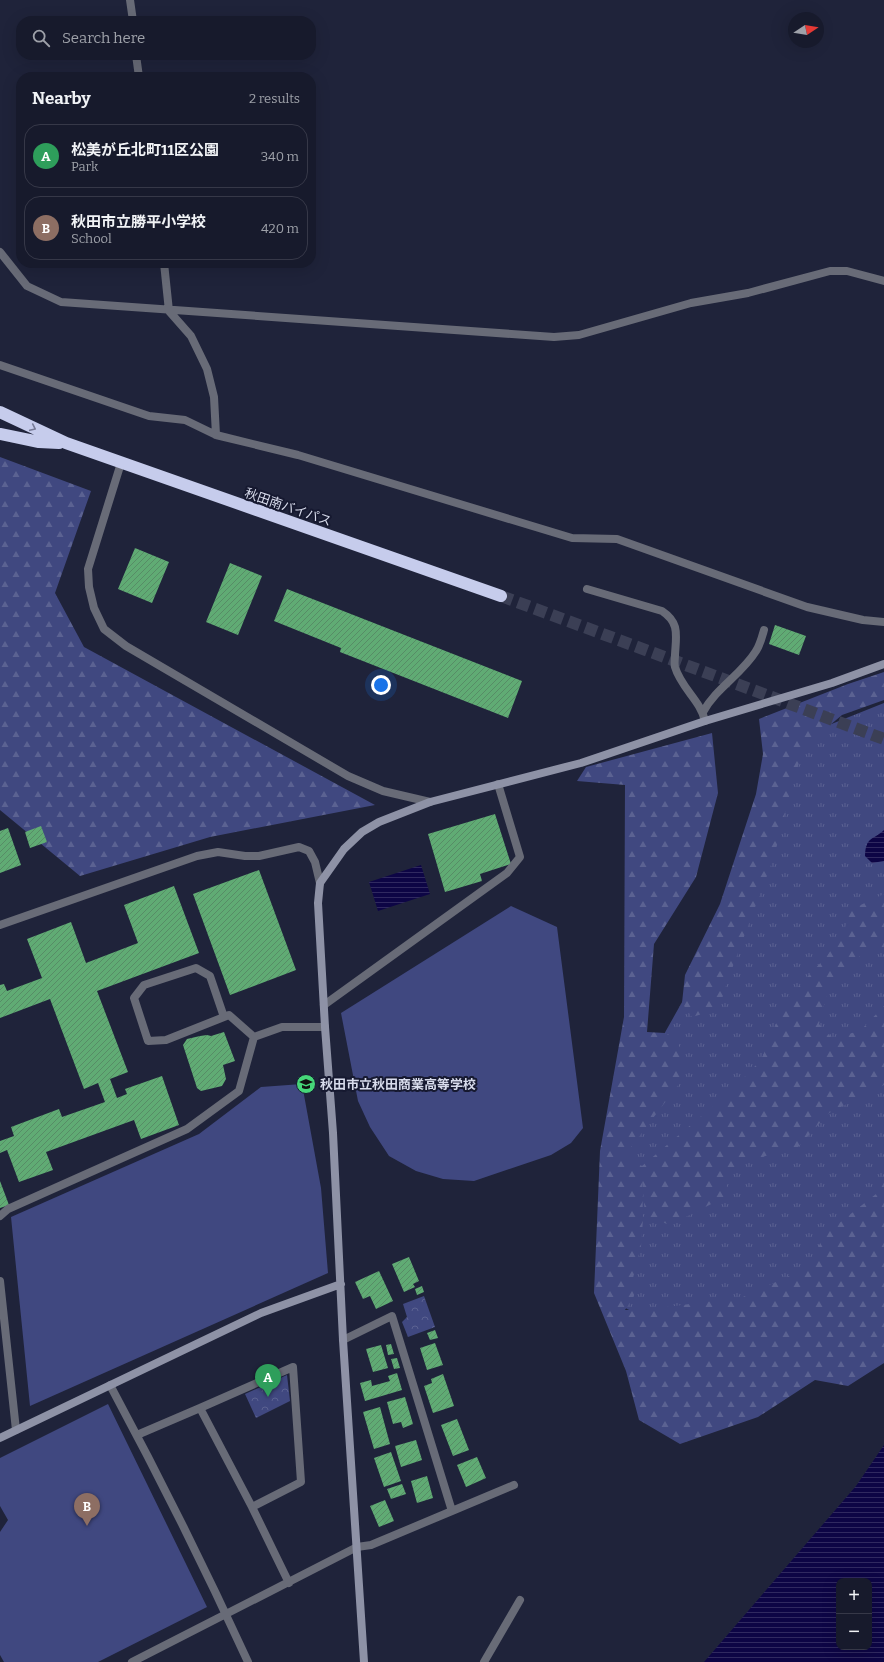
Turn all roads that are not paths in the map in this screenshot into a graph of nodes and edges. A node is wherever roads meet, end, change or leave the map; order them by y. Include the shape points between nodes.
1 (130, 0) edge
2 (132, 16) edge
3 (137, 60) edge
4 (138, 72) edge
5 (0, 252) edge
6 (165, 268) edge
7 (884, 282) edge
8 (170, 311) junction
9 (0, 365) edge
10 (0, 412) edge
11 (0, 434) edge
12 (216, 435) junction
13 (66, 443) junction
14 (121, 463) junction
15 (587, 589) dead end
16 (501, 596) tunnel mouth
17 (884, 622) edge
18 (764, 630) dead end
19 (884, 664) edge
20 (703, 712) junction
21 (705, 721) junction
22 (498, 784) junction
23 (430, 802) junction
24 (320, 883) junction
25 (0, 925) edge
26 (324, 1006) junction
27 (224, 1017) junction
28 (325, 1027) junction
29 (254, 1037) junction
30 (0, 1216) edge
31 (0, 1281) edge
32 (341, 1284) junction
33 (343, 1340) junction
34 (110, 1385) junction
35 (200, 1408) junction
36 (16, 1430) junction
37 (137, 1435) junction
38 (0, 1438) edge
39 (514, 1485) dead end
40 (252, 1507) junction
41 (452, 1511) junction
42 (357, 1547) junction
43 (289, 1583) junction
44 (520, 1600) dead end
45 (226, 1613) junction
46 (132, 1662) edge
47 (248, 1662) edge
48 (364, 1662) edge
49 (484, 1662) edge

1 - 2 street
3 - 4 street
5 - 8 street via 27,286 61,302
6 - 8 street
7 - 8 street via 847,271 830,271 748,293 691,303 579,335 554,337
8 - 12 street via 191,336 207,369 214,397
9 - 12 street via 149,416 185,420
10 -> 13 highway, 秋田南バイパス
11 - 13 highway, 秋田南バイパス via 39,442
12 - 17 street via 298,455 572,538 617,539 807,607 863,620
13 - 14 highway, 秋田南バイパス
14 - 16 highway, 秋田南バイパス
14 - 23 street via 88,569 94,608 104,629 126,646 348,776 383,791
15 - 20 street via 662,611 671,617 676,630 674,665 678,677
18 - 20 street via 756,650 708,702
19 - 21 street via 832,683
20 - 21 street
21 - 22 street via 581,763
22 - 23 street
22 - 26 street via 520,857 507,873
23 - 24 street via 379,822 362,832 344,849
24 - 25 street via 315,862 309,851 298,847 259,856 218,852 197,856
24 - 26 street via 318,903
26 - 28 street
27 - 27 street via 166,1040 148,1041 134,998 144,985 196,968 210,976
27 - 29 street via 229,1015
28 - 29 street via 282,1027
28 - 32 street
29 - 30 street via 239,1092 187,1129 8,1209
31 - 36 street
32 - 33 street
32 - 34 street via 261,1313
33 - 41 street via 392,1316
33 - 42 street
34 - 36 street
34 - 37 street
35 - 37 street
35 - 40 street
35 - 40 street via 293,1367 302,1482
36 - 38 street
37 - 45 street
39 - 41 street
40 - 43 street
41 - 42 street via 371,1545
42 - 43 street
42 - 48 street
43 - 45 street
44 - 49 street
45 - 46 street
45 - 47 street

